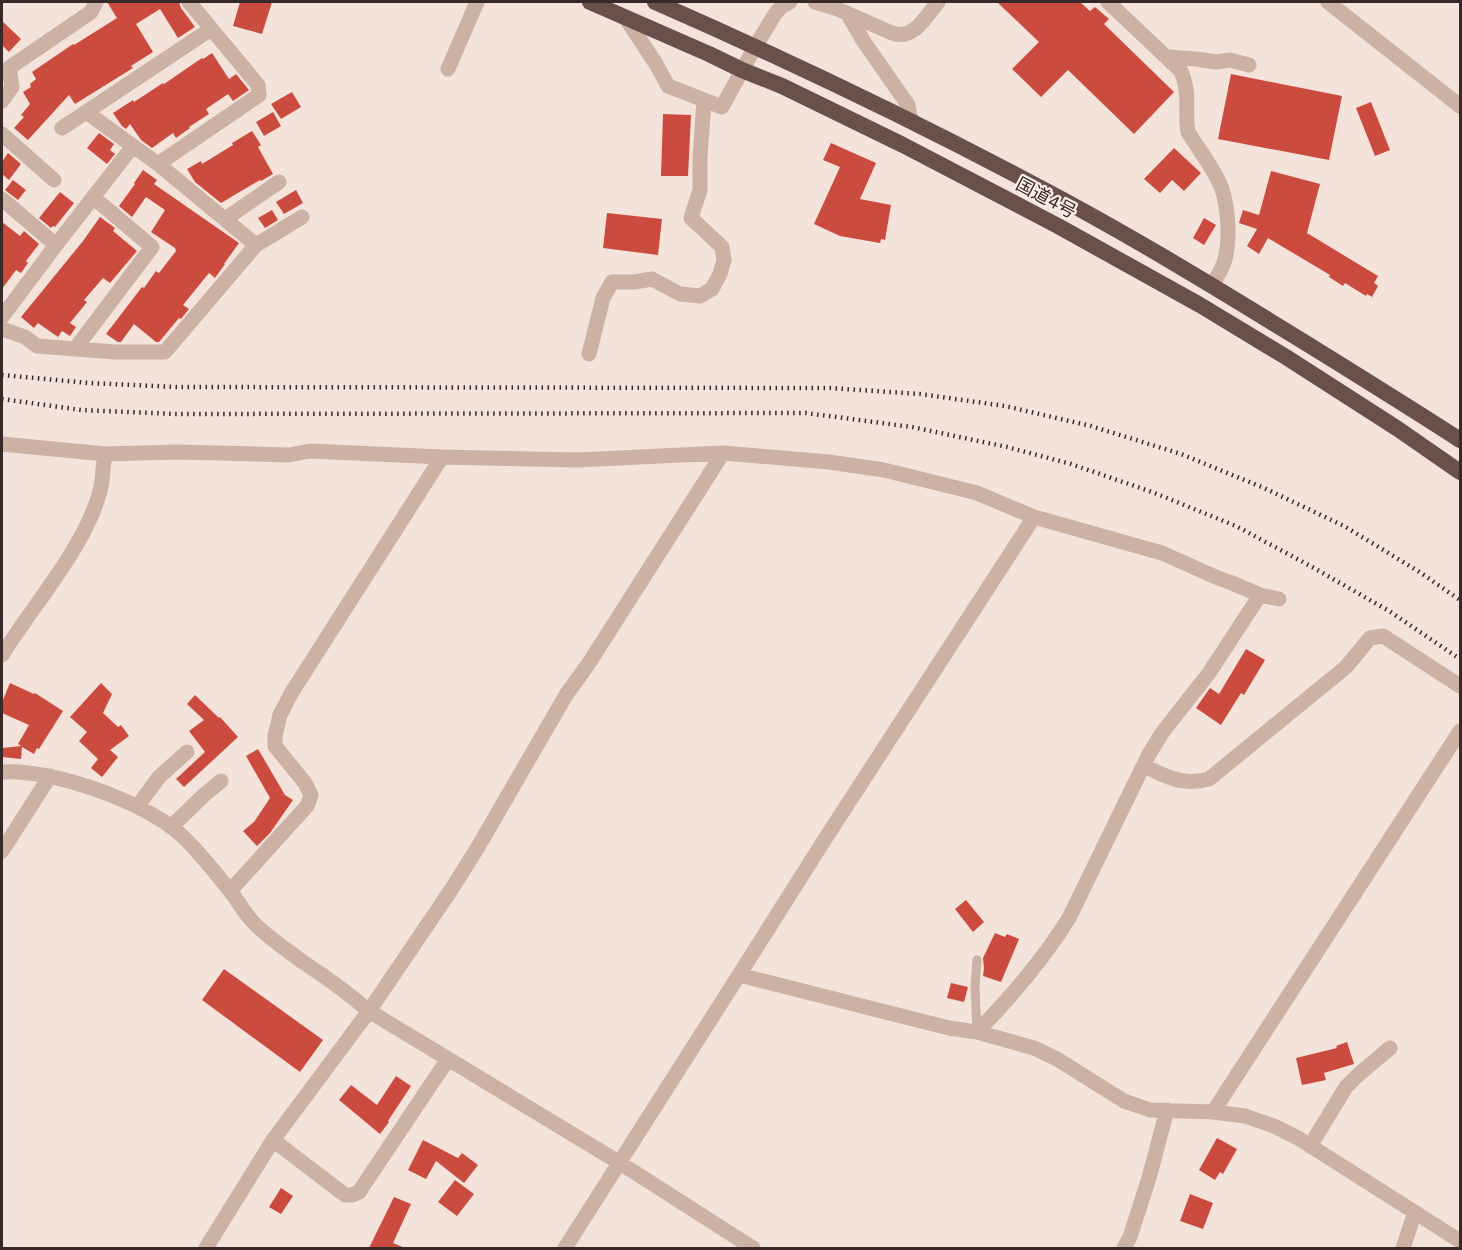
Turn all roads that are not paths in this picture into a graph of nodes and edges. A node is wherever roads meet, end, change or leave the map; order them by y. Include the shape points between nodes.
1 (96, 2) edge
2 (189, 2) edge
3 (477, 2) edge
4 (590, 2) edge
5 (655, 2) edge
6 (790, 2) edge
7 (815, 2) edge
8 (938, 2) edge
9 (1108, 2) edge
10 (1328, 2) edge
11 (847, 13) junction
12 (625, 17) junction
13 (211, 29) junction
14 (755, 47) junction
15 (1167, 57) junction
16 (1249, 65) dead end
17 (5, 67) edge
18 (448, 69) dead end
19 (742, 70) junction
20 (1458, 99) edge
21 (704, 100) junction
22 (2, 101) edge
23 (86, 112) junction
24 (911, 121) junction
25 (62, 128) dead end
26 (2, 134) edge
27 (133, 146) junction
28 (158, 164) junction
29 (54, 180) dead end
30 (279, 182) dead end
31 (93, 197) junction
32 (2, 200) edge
33 (302, 217) dead end
34 (225, 219) junction
35 (56, 245) junction
36 (256, 245) junction
37 (1212, 285) junction
38 (2, 317) edge
39 (2, 329) edge
40 (75, 349) junction
41 (590, 354) dead end
42 (1461, 440) edge
43 (2, 444) edge
44 (723, 453) junction
45 (105, 454) junction
46 (442, 458) junction
47 (1461, 472) edge
48 (1034, 517) junction
49 (1260, 595) junction
50 (1279, 599) dead end
51 (2, 655) edge
52 (1461, 686) edge
53 (1461, 731) edge
54 (187, 752) dead end
55 (1144, 766) junction
56 (2, 772) edge
57 (50, 776) junction
58 (221, 781) dead end
59 (137, 807) junction
60 (171, 827) junction
61 (2, 851) edge
62 (230, 891) junction
63 (977, 960) dead end
64 (739, 975) junction
65 (369, 1011) junction
66 (977, 1032) junction
67 (1390, 1048) dead end
68 (448, 1059) junction
69 (1167, 1110) junction
70 (1213, 1112) junction
71 (273, 1140) junction
72 (1310, 1146) junction
73 (620, 1163) junction
74 (1414, 1212) junction
75 (1461, 1241) edge
76 (206, 1248) edge
77 (565, 1248) edge
78 (753, 1248) edge
79 (1124, 1248) edge
80 (1403, 1248) edge

1 - 17 street via 91,12
2 - 13 street
3 - 18 street
4 - 12 highway, 国道4号
5 - 14 highway, 国道4号
6 - 14 street via 775,14
7 - 11 street
8 - 11 street via 919,26 906,35 896,35
9 - 15 street
10 - 20 street
11 - 24 street via 908,105
12 - 19 highway, 国道4号
12 - 21 street via 668,86
13 - 23 street
13 - 28 street via 258,85 259,95
14 - 19 street
14 - 24 highway, 国道4号
15 - 16 street via 1230,60
15 - 37 street via 1181,71 1186,83 1188,132 1225,197 1226,255
17 - 22 street via 12,87
19 - 21 street via 722,107
19 - 47 highway, 国道4号 via 903,145 1134,268 1286,357
21 - 41 street via 700,190 691,218 722,247 720,274 712,289 700,296 680,294 652,279 612,282 603,298
23 - 25 street
23 - 27 street
24 - 37 highway, 国道4号
26 - 29 street
27 - 28 street
27 - 31 street
28 - 34 street
30 - 34 street
31 - 35 street
31 - 40 street via 152,247
32 - 35 street
33 - 36 street
34 - 36 street
35 - 38 street
36 - 40 street via 165,352
37 - 42 highway, 国道4号
39 - 40 street via 37,346
43 - 45 street
44 - 46 street via 577,460
44 - 48 street via 884,470 977,492
44 - 65 street via 566,695 478,847
45 - 46 street via 289,455 310,451
45 - 51 street via 101,487 89,519
46 - 62 street via 280,715 275,746 311,795 306,806
48 - 49 street via 1162,553
48 - 64 street
49 - 50 street
49 - 55 street via 1209,673 1162,734
52 - 55 street via 1383,636 1370,638 1346,667 1209,778 1180,782
53 - 70 street
54 - 59 street via 159,777
55 - 66 street via 1061,932 1010,998
56 - 57 street
57 - 59 street
57 - 61 street
58 - 60 street
59 - 60 street
60 - 62 street
62 - 65 street via 253,922
63 - 66 lane
64 - 66 street
64 - 73 street
65 - 68 street
65 - 71 street
66 - 69 street via 1048,1054 1124,1101 1150,1110
67 - 72 street via 1346,1087
68 - 71 street via 355,1194 345,1195
68 - 73 street
69 - 70 street
69 - 79 street via 1149,1179
70 - 72 street via 1245,1116 1274,1126
71 - 76 street
72 - 74 street
73 - 77 street
73 - 78 street
74 - 75 street
74 - 80 street

